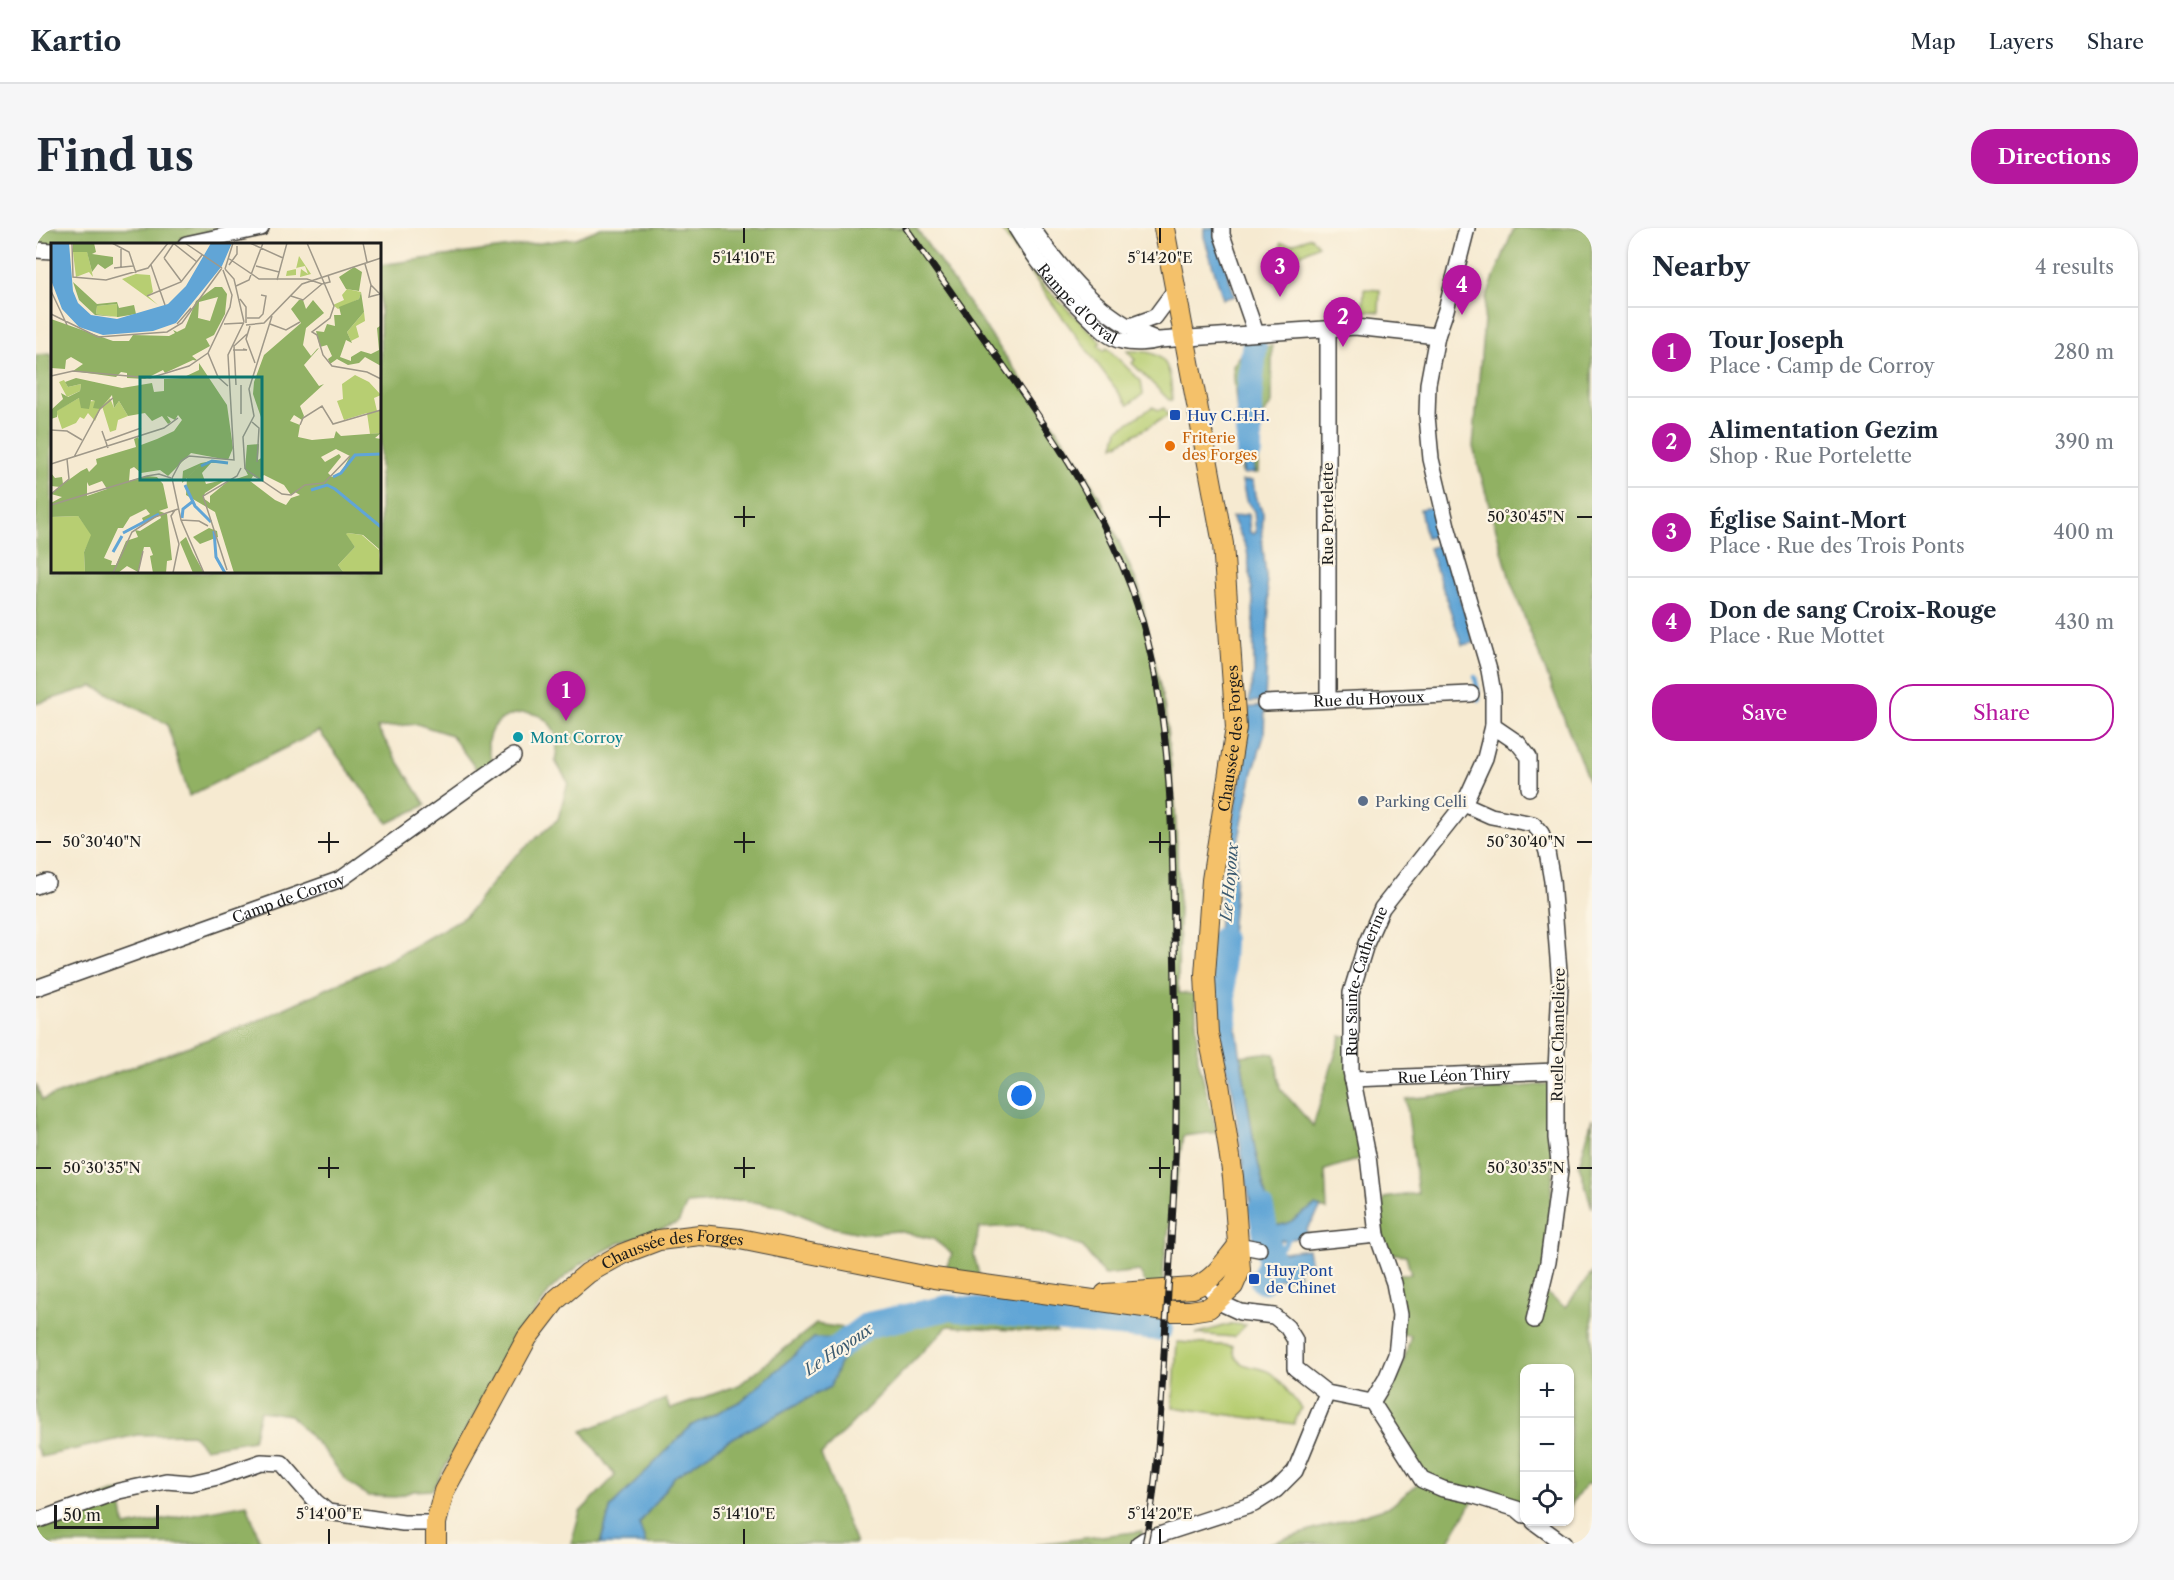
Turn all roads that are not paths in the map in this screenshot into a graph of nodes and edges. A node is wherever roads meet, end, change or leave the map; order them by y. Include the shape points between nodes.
1 (261, 228) edge
2 (1016, 228) edge
3 (1032, 228) edge
4 (1164, 228) edge
5 (1222, 228) edge
6 (1467, 228) edge
7 (191, 243) edge
8 (36, 250) edge
9 (51, 251) edge
10 (1175, 290) junction
11 (1127, 327) junction
12 (1328, 329) junction
13 (1256, 333) junction
14 (1437, 336) junction
15 (1184, 339) junction
16 (1159, 340) junction
17 (1471, 694) dead end
18 (1328, 699) junction
19 (1265, 703) dead end
20 (1493, 726) junction
21 (513, 756) dead end
22 (1529, 788) dead end
23 (1464, 804) junction
24 (36, 988) edge
25 (1556, 1071) junction
26 (1352, 1079) junction
27 (1377, 1236) junction
28 (1307, 1242) dead end
29 (1237, 1246) junction
30 (1258, 1249) dead end
31 (1206, 1284) junction
32 (1073, 1297) junction
33 (1219, 1300) junction
34 (1534, 1320) dead end
35 (1327, 1393) junction
36 (1372, 1402) junction
37 (1520, 1512) edge
38 (36, 1521) edge
39 (436, 1523) junction
40 (1541, 1526) edge
41 (436, 1544) edge
42 (1138, 1544) edge
43 (1564, 1544) edge

1 - 7 street
2 - 16 street, Rampe d'Orval via 1044,270 1107,334 1122,341
3 - 11 street via 1071,280
4 - 10 main road, Chaussée des Forges
5 - 13 street
6 - 14 street, Rue Sainte-Catherine
8 - 9 street
10 - 11 street via 1155,317
10 - 15 main road, Chaussée des Forges
11 - 16 street
12 - 13 street, Rampe d'Orval
12 - 14 street, Rampe d'Orval via 1355,327
12 - 18 street, Rue Portelette
13 - 15 street, Rampe d'Orval
14 - 20 street, Rue Sainte-Catherine via 1428,384 1431,459 1489,670
15 - 16 street, Rampe d'Orval
15 - 29 main road, Chaussée des Forges via 1223,543 1235,704 1236,728 1212,880 1205,975 1208,1033 1233,1177
17 - 18 street, Rue du Hoyoux
18 - 19 street, Rue du Hoyoux
20 - 22 street via 1518,743 1529,757
20 - 23 street, Rue Sainte-Catherine via 1485,758
21 - 24 street, Camp de Corroy via 341,879
23 - 25 street, Ruelle Chantelière via 1491,816 1533,824 1544,842 1552,881 1560,984
23 - 26 street, Rue Sainte-Catherine via 1382,908 1366,944 1351,993
25 - 26 street, Rue Léon Thiry
25 - 34 street, Ruelle Chantelière via 1560,1171 1548,1262
26 - 27 street, Rue Sainte-Catherine via 1368,1156
27 - 28 street
27 - 36 street, Rue Sainte-Catherine via 1394,1283 1400,1314 1396,1355
29 - 30 street
29 - 31 main road
29 - 33 main road, Chaussée des Forges via 1240,1270 1233,1286
31 - 32 main road, Chaussée des Forges
31 - 33 street
32 - 33 main road, Chaussée des Forges via 1173,1311 1209,1308
32 - 39 main road, Chaussée des Forges via 934,1278 740,1239 700,1235 659,1240 588,1273 557,1299 527,1338 444,1491
33 - 35 street via 1240,1312 1274,1316 1287,1327 1295,1340 1295,1368
35 - 36 street
35 - 42 street via 1295,1471 1276,1490 1254,1504
36 - 37 street via 1422,1480 1443,1490 1476,1496
38 - 39 street via 119,1491 166,1481 191,1483 261,1462 282,1463 328,1512 403,1523
39 - 41 main road, Chaussée des Forges
40 - 43 street

